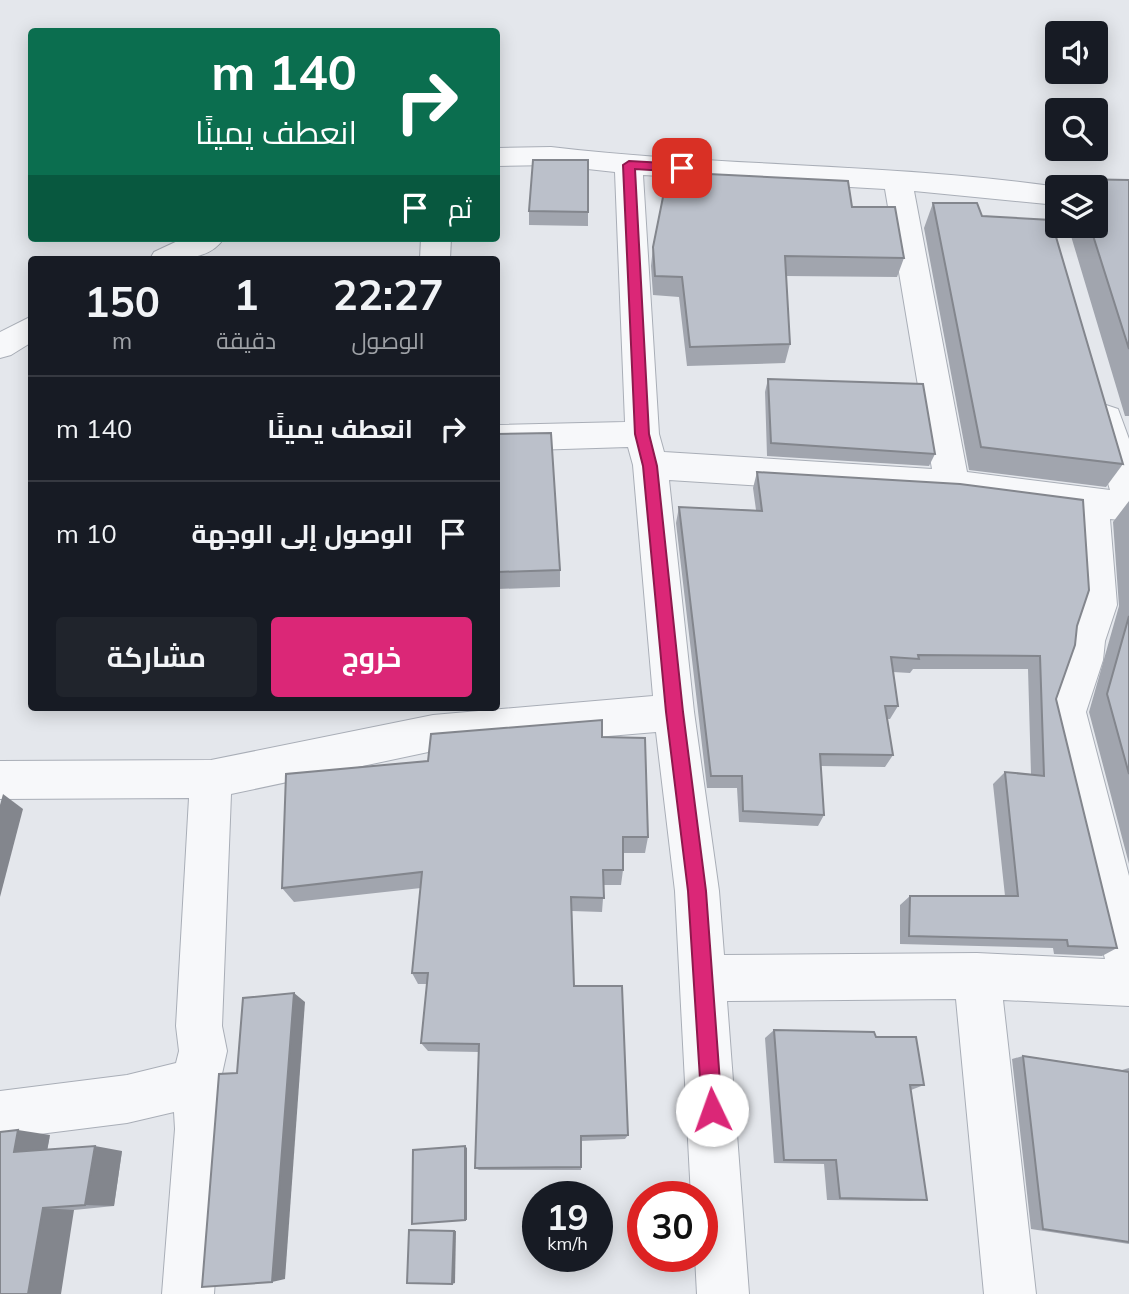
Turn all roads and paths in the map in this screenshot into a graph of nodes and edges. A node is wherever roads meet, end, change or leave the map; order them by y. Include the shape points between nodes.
1 (500, 157) edge
2 (629, 165) junction
3 (898, 181) junction
4 (1045, 204) edge
5 (201, 242) edge
6 (172, 256) edge
7 (28, 330) edge
8 (0, 347) edge
9 (1099, 392) edge
10 (500, 438) edge
11 (646, 450) junction
12 (952, 484) junction
13 (1116, 501) edge
14 (674, 712) junction
15 (433, 720) edge
16 (211, 779) junction
17 (0, 780) edge
18 (1129, 963) edge
19 (976, 976) junction
20 (704, 978) junction
21 (1129, 983) edge
22 (196, 1083) junction
23 (0, 1115) edge
24 (188, 1294) edge
25 (723, 1294) edge
26 (1010, 1294) edge

1 - 2 street via 551,156
2 - 3 street
2 - 11 street
3 - 4 street
3 - 12 street
5 - 6 street
7 - 8 street
9 - 13 street
10 - 11 street
11 - 12 street
11 - 14 street
12 - 13 street
13 - 18 street via 1098,606 1066,712
14 - 15 street
14 - 20 street
15 - 16 street
16 - 17 street
16 - 22 street via 199,1026 203,1051
19 - 20 street
19 - 21 street
19 - 26 street
20 - 25 street
22 - 23 street via 127,1099
22 - 24 street via 200,1129

